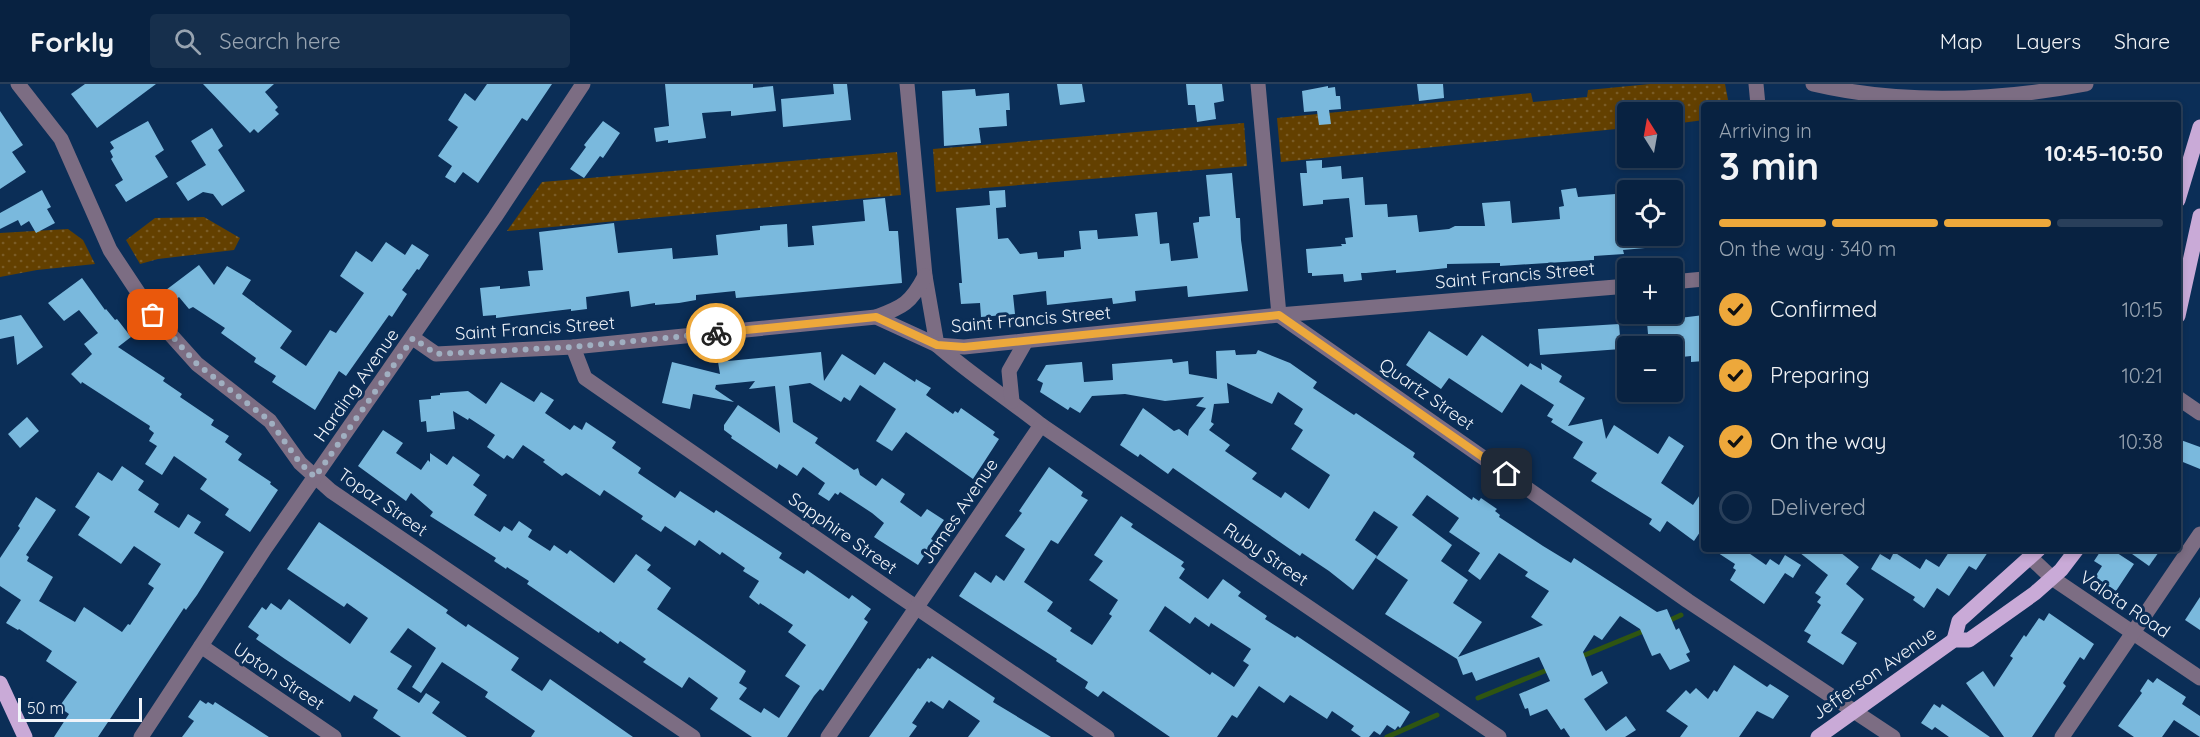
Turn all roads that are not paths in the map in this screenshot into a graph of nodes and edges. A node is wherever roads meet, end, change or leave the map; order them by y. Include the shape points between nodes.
1 (18, 84) edge
2 (583, 84) edge
3 (907, 84) edge
4 (1258, 84) edge
5 (1756, 84) edge
6 (1813, 84) edge
7 (2086, 84) edge
8 (1758, 102) edge
9 (2200, 127) edge
10 (2181, 190) edge
11 (2200, 216) edge
12 (925, 276) junction
13 (1701, 279) edge
14 (1683, 281) edge
15 (1617, 287) edge
16 (2181, 302) edge
17 (1279, 315) junction
18 (876, 317) junction
19 (413, 338) junction
20 (1026, 341) junction
21 (937, 345) junction
22 (573, 347) junction
23 (2181, 400) edge
24 (1012, 401) junction
25 (2200, 413) edge
26 (1041, 425) junction
27 (315, 477) junction
28 (2200, 534) edge
29 (2075, 552) edge
30 (2035, 553) edge
31 (2052, 578) junction
32 (917, 608) junction
33 (2133, 633) junction
34 (1954, 640) junction
35 (201, 646) junction
36 (2200, 678) edge
37 (0, 683) edge
38 (1854, 712) junction
39 (25, 737) edge
40 (141, 737) edge
41 (334, 737) edge
42 (693, 737) edge
43 (828, 737) edge
44 (1107, 737) edge
45 (1500, 737) edge
46 (1818, 737) edge
47 (1893, 737) edge
48 (2062, 737) edge

1 - 27 street, Topaz Street via 61,139 110,250 153,315 197,364 270,421
2 - 19 street, Harding Avenue
3 - 12 street
4 - 17 street
5 - 8 street
6 - 7 street via 1906,99 1981,98
9 - 10 main road
11 - 16 main road
12 - 18 street via 915,297
12 - 21 street
13 - 14 street
15 - 17 street, Saint Francis Street
17 - 20 street, Saint Francis Street
17 - 38 street, Quartz Street
18 - 21 street, Saint Francis Street
18 - 22 street, Saint Francis Street
19 - 22 street, Saint Francis Street via 436,354
19 - 27 street, Harding Avenue
20 - 21 street, Saint Francis Street via 964,347
20 - 24 street via 1009,371
21 - 24 street, Ruby Street via 960,366
22 - 32 street, Sapphire Street via 585,378
23 - 25 street
24 - 26 street, Ruby Street
26 - 32 street, James Avenue
26 - 45 street, Ruby Street
27 - 35 street, Harding Avenue
27 - 42 street, Topaz Street
28 - 33 street
29 - 31 main road, Jefferson Avenue
30 - 31 street, Valota Road
30 - 34 main road, Jefferson Avenue via 1959,621
31 - 33 street, Valota Road
31 - 34 main road, Jefferson Avenue via 1969,640
32 - 43 street, James Avenue
32 - 44 street, Sapphire Street
33 - 36 street, Valota Road
33 - 48 street
34 - 38 main road, Jefferson Avenue
35 - 40 street, Harding Avenue
35 - 41 street, Upton Street
37 - 39 main road
38 - 46 main road, Jefferson Avenue
38 - 47 street, Quartz Street

